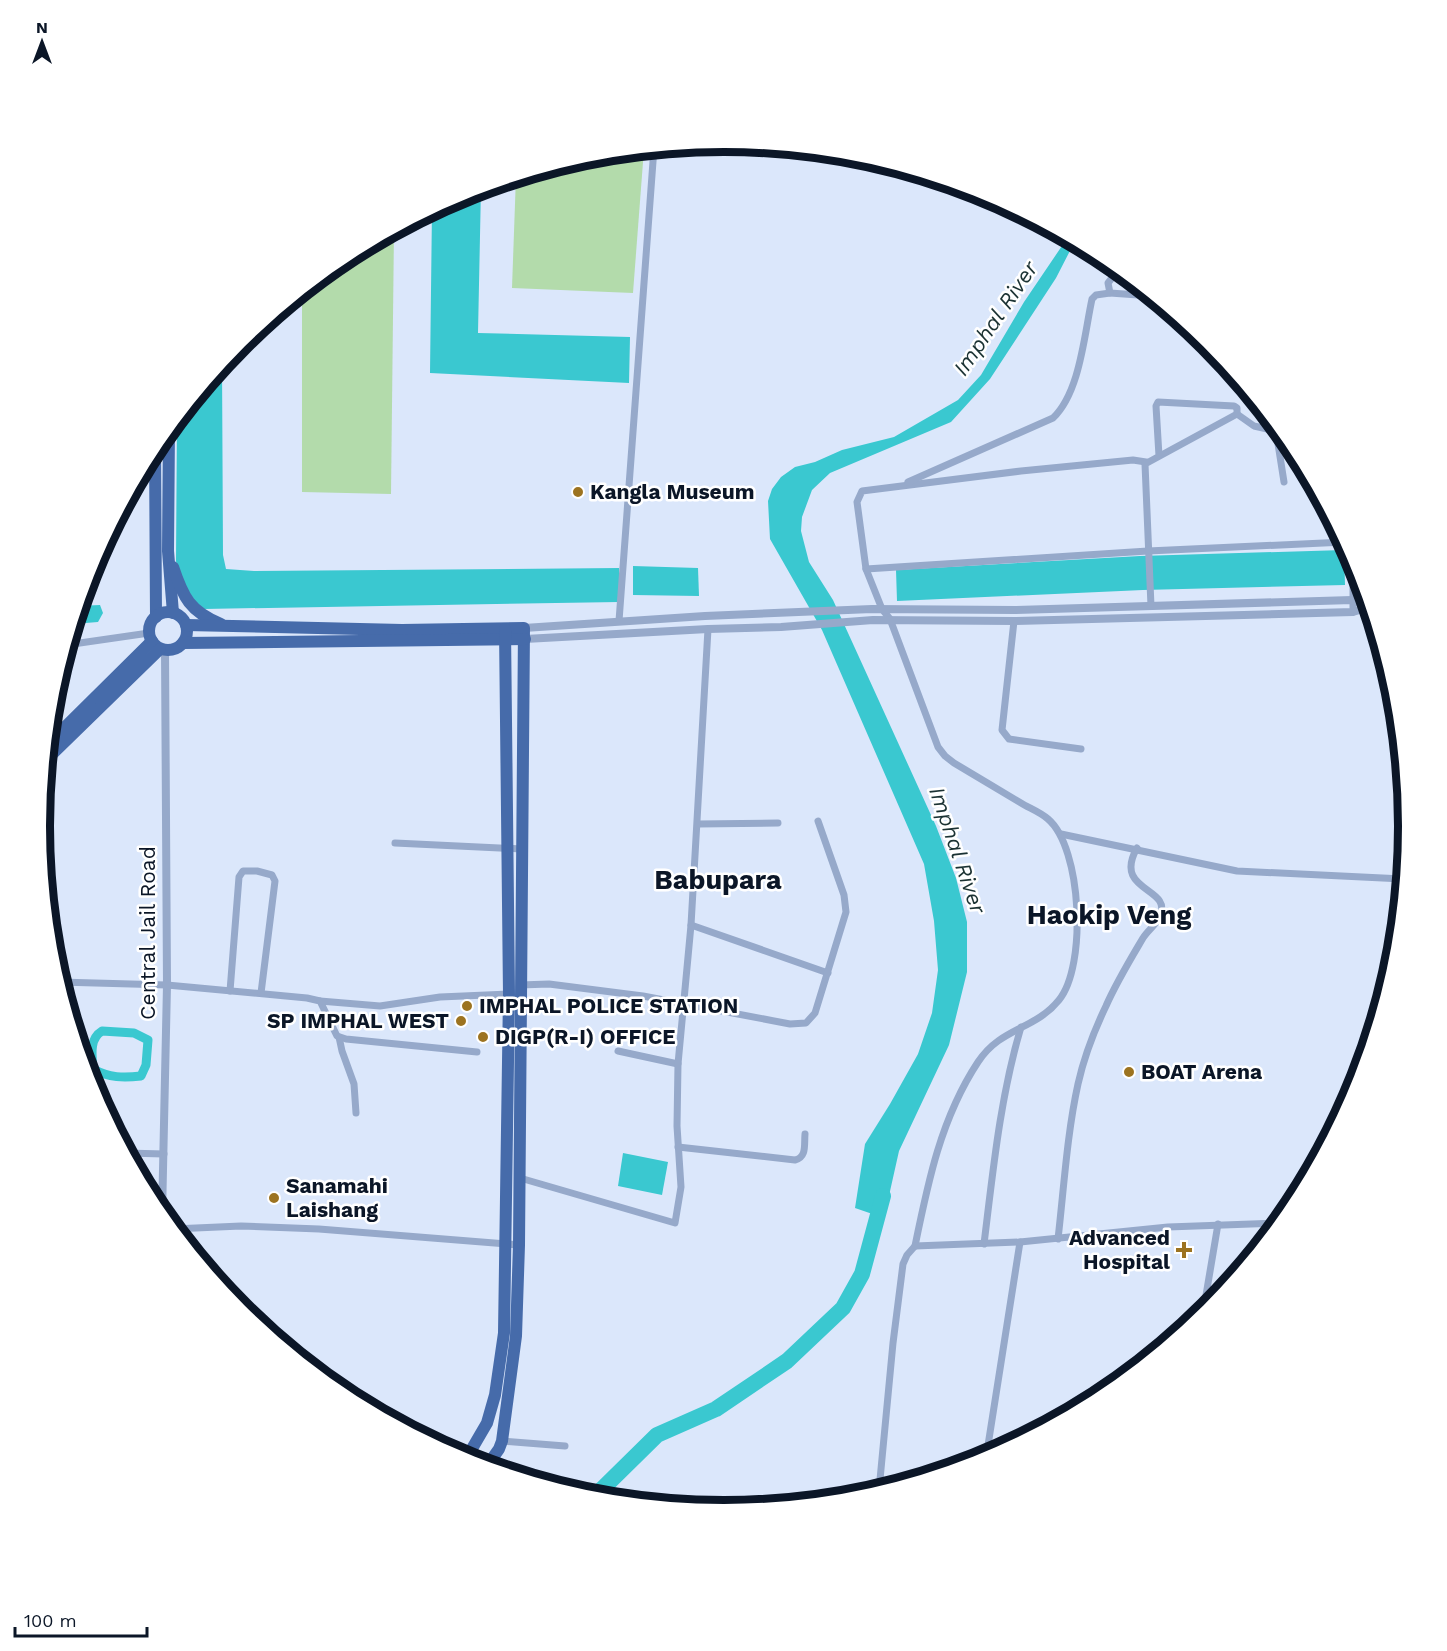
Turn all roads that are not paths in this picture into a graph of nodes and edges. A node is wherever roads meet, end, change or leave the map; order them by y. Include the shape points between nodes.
1 (653, 155) edge
2 (1113, 276) edge
3 (1110, 293) junction
4 (1139, 295) edge
5 (1237, 414) junction
6 (1268, 429) edge
7 (1278, 442) edge
8 (169, 443) edge
9 (1159, 456) junction
10 (1146, 462) junction
11 (155, 464) edge
12 (1284, 482) dead end
13 (900, 486) junction
14 (1335, 542) edge
15 (168, 551) junction
16 (1149, 551) junction
17 (866, 569) junction
18 (1352, 584) edge
19 (1352, 600) junction
20 (1360, 603) edge
21 (1151, 606) junction
22 (882, 609) junction
23 (1362, 609) edge
24 (1353, 612) junction
25 (173, 613) junction
26 (156, 617) junction
27 (890, 619) junction
28 (619, 621) junction
29 (1014, 621) junction
30 (186, 625) junction
31 (227, 626) junction
32 (708, 629) junction
33 (506, 634) junction
34 (525, 634) junction
35 (157, 643) junction
36 (183, 643) junction
37 (74, 645) edge
38 (55, 738) edge
39 (1081, 749) dead end
40 (54, 752) edge
41 (508, 761) junction
42 (524, 761) junction
43 (818, 821) dead end
44 (778, 823) dead end
45 (698, 824) junction
46 (1061, 834) junction
47 (395, 843) dead end
48 (508, 848) junction
49 (1137, 848) junction
50 (522, 849) junction
51 (1395, 879) edge
52 (691, 925) junction
53 (828, 973) junction
54 (68, 982) edge
55 (521, 984) junction
56 (167, 985) junction
57 (230, 991) junction
58 (261, 993) junction
59 (510, 994) junction
60 (320, 1001) junction
61 (684, 1004) junction
62 (1021, 1027) junction
63 (339, 1037) junction
64 (618, 1051) dead end
65 (477, 1052) dead end
66 (678, 1064) junction
67 (356, 1113) dead end
68 (805, 1134) dead end
69 (678, 1147) junction
70 (135, 1154) edge
71 (164, 1154) junction
72 (520, 1178) junction
73 (163, 1199) edge
74 (1267, 1223) edge
75 (1218, 1224) junction
76 (183, 1228) edge
77 (1058, 1239) junction
78 (1020, 1242) junction
79 (506, 1244) junction
80 (984, 1244) junction
81 (519, 1245) junction
82 (915, 1246) junction
83 (1206, 1296) edge
84 (502, 1441) junction
85 (988, 1445) edge
86 (565, 1446) dead end
87 (471, 1450) edge
88 (492, 1458) edge
89 (880, 1481) edge

1 - 28 street
2 - 3 street via 1108,283
3 - 4 street
3 - 13 street via 1096,295 1092,300 1073,387 1053,418
5 - 6 street via 1254,426
5 - 9 street
5 - 9 street via 1234,406 1158,402
7 - 12 street
8 - 15 highway
9 - 10 street
10 - 13 street via 1032,469
10 - 16 street
11 - 26 highway
13 - 17 street via 866,490 859,495
14 - 16 street
15 - 25 highway
15 - 31 highway via 188,602 204,616
16 - 17 street
16 - 21 street
17 - 22 street
18 - 19 street
19 - 20 street
19 - 21 street
19 - 24 street
21 - 22 street
22 - 27 street
22 - 28 street
23 - 24 street
24 - 29 street
25 - 26 highway
25 - 30 highway
26 - 35 highway via 152,622
27 - 29 street
27 - 32 street
27 - 46 street via 932,734 945,756 1048,819
28 - 34 street
29 - 39 street via 1002,730 1009,739
30 - 31 highway
30 - 36 highway
31 - 33 highway
32 - 34 street
32 - 45 street
33 - 34 highway
33 - 36 highway
33 - 41 highway
34 - 42 highway
35 - 36 highway via 178,648
35 - 37 street
35 - 38 highway
35 - 40 highway
35 - 56 street, Central Jail Road
41 - 42 highway
41 - 48 highway
42 - 50 highway
43 - 53 street via 846,905
44 - 45 street
45 - 52 street
46 - 49 street
46 - 62 street via 1074,872 1076,896 1076,943 1068,986 1046,1013
47 - 48 street
48 - 50 street
48 - 59 highway
49 - 51 street via 1237,871
49 - 77 street via 1130,864 1131,873 1159,900 1162,910 1117,983 1089,1048 1070,1132
50 - 55 highway
52 - 53 street
52 - 61 street
53 - 61 street via 815,1013 806,1023 790,1024
54 - 56 street
55 - 59 street
55 - 61 street via 563,986
55 - 72 highway
56 - 57 street
56 - 71 street, Central Jail Road
57 - 58 street
57 - 58 street via 238,877 243,871 257,871 272,875 275,881
58 - 60 street
59 - 60 street via 440,997 380,1006
59 - 79 highway
60 - 63 street
61 - 66 street
62 - 80 street via 1002,1109
62 - 82 street via 988,1048 964,1085 941,1136
63 - 65 street
63 - 67 street via 354,1084
64 - 66 street
66 - 69 street
68 - 69 street via 804,1154 795,1160
69 - 72 street via 681,1187 675,1223
70 - 71 street
71 - 73 street, Central Jail Road
72 - 81 highway
74 - 75 street
75 - 77 street
75 - 83 street
76 - 79 street via 319,1229
77 - 78 street
78 - 80 street
78 - 85 street
79 - 81 street
79 - 87 highway via 504,1333 495,1395 487,1423
80 - 82 street
81 - 84 highway via 516,1336
82 - 89 street via 903,1264
84 - 86 street
84 - 88 highway

